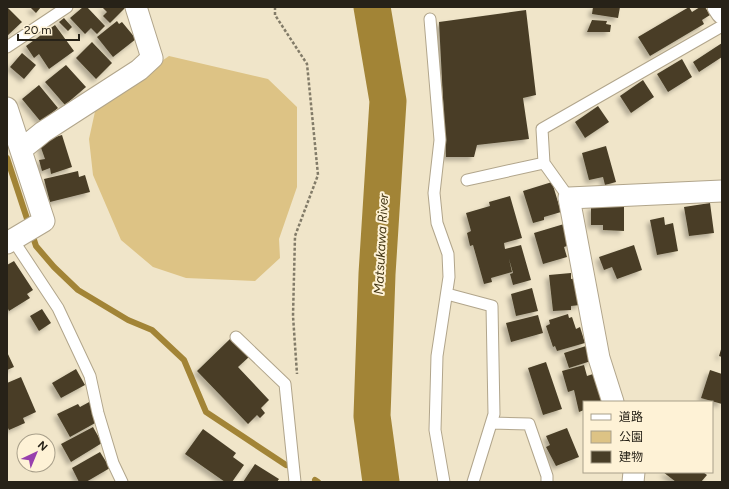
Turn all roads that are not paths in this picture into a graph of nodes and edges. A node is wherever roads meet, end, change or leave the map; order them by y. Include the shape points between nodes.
1 (67, 7) edge
2 (136, 7) edge
3 (718, 7) edge
4 (722, 13) edge
5 (430, 19) dead end
6 (722, 26) edge
7 (7, 47) edge
8 (7, 108) edge
9 (22, 149) junction
10 (544, 163) junction
11 (467, 180) dead end
12 (722, 191) edge
13 (569, 198) junction
14 (13, 240) edge
15 (447, 294) junction
16 (236, 337) dead end
17 (613, 401) edge
18 (492, 423) junction
19 (122, 482) edge
20 (295, 482) edge
21 (444, 482) edge
22 (473, 482) edge
23 (547, 482) edge

1 - 7 lane
2 - 9 street via 152,58 139,70 43,132
3 - 4 street
5 - 15 lane via 440,140 434,193 437,223 448,254
6 - 10 lane via 542,129
8 - 9 street
9 - 14 street via 44,221
10 - 11 lane
10 - 13 lane
12 - 13 street
13 - 17 street via 599,358
14 - 19 lane via 58,308 90,376 113,463
15 - 18 lane via 492,306
15 - 21 lane via 437,356 435,430
16 - 20 lane via 285,384
18 - 22 lane
18 - 23 lane via 529,424

